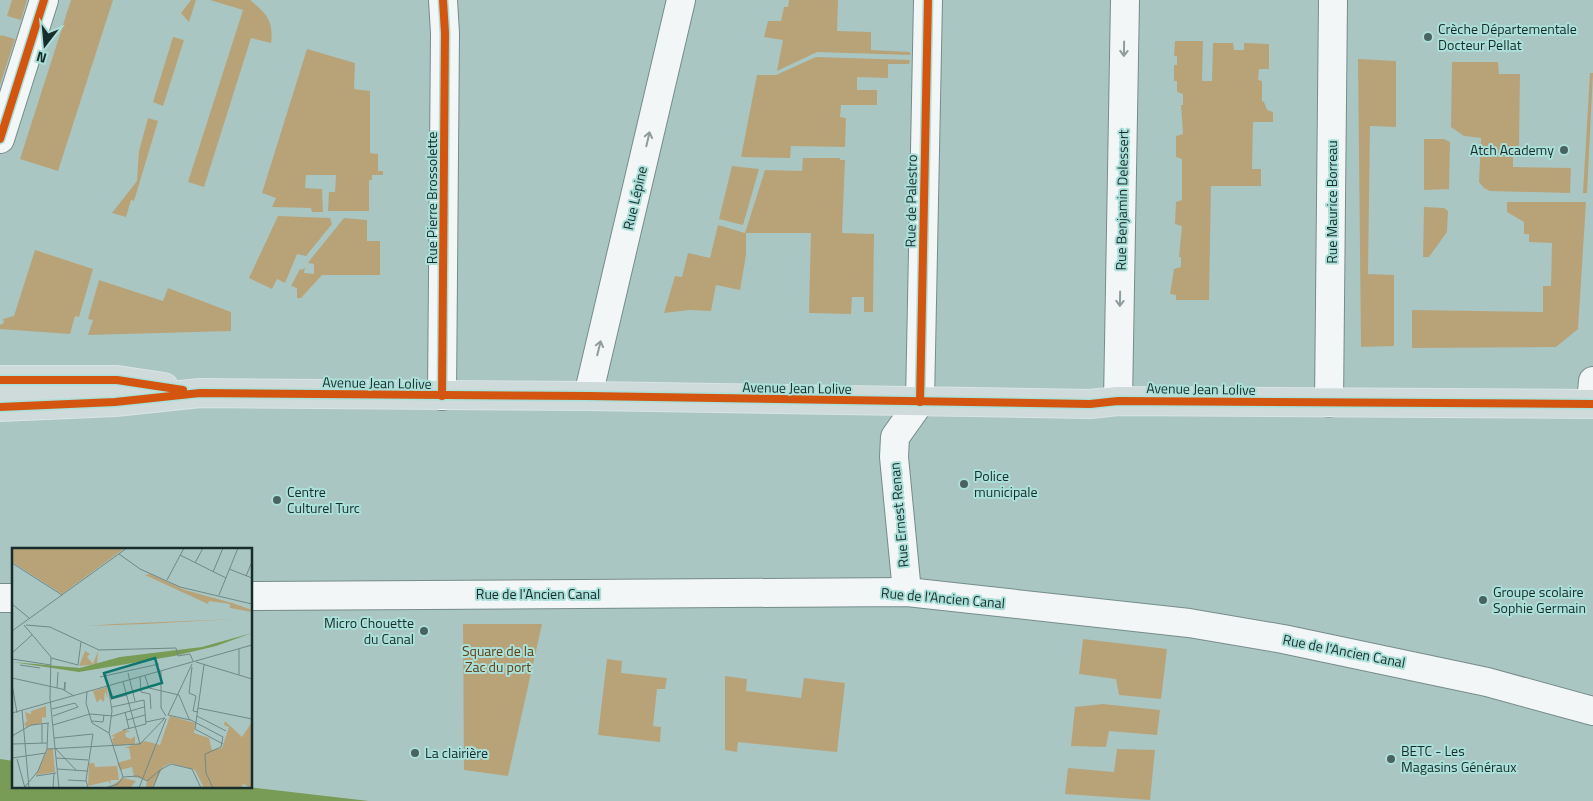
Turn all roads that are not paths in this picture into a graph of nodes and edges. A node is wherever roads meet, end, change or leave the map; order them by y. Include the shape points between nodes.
1 (44, 0) edge
2 (443, 0) edge
3 (681, 0) edge
4 (928, 0) edge
5 (1125, 0) edge
6 (1333, 0) edge
7 (0, 139) edge
8 (0, 380) edge
9 (200, 393) junction
10 (442, 396) junction
11 (588, 396) junction
12 (1592, 396) edge
13 (1118, 401) junction
14 (920, 402) junction
15 (1329, 403) junction
16 (0, 406) edge
17 (907, 592) junction
18 (252, 596) edge
19 (1593, 711) edge

1 - 7 street
2 - 10 street, Rue Pierre Brossolette
11 -> 3 street, Rue Lépine
4 - 14 street, Rue de Palestro
5 -> 13 street, Rue Benjamin Delessert
6 - 15 street, Rue Maurice Borreau
8 - 9 main road via 117,380
9 - 10 main road, Avenue Jean Lolive
9 - 16 main road, Avenue Jean Lolive via 115,402
10 - 11 main road, Avenue Jean Lolive
11 - 14 main road, Avenue Jean Lolive
12 - 15 main road, Avenue Jean Lolive
13 - 14 main road, Avenue Jean Lolive via 1090,404
13 - 15 main road, Avenue Jean Lolive
14 - 17 street, Rue Ernest Renan via 895,437 894,457
17 - 18 street, Rue de l'Ancien Canal
17 - 19 street, Rue de l'Ancien Canal via 1189,623 1283,639 1488,682

